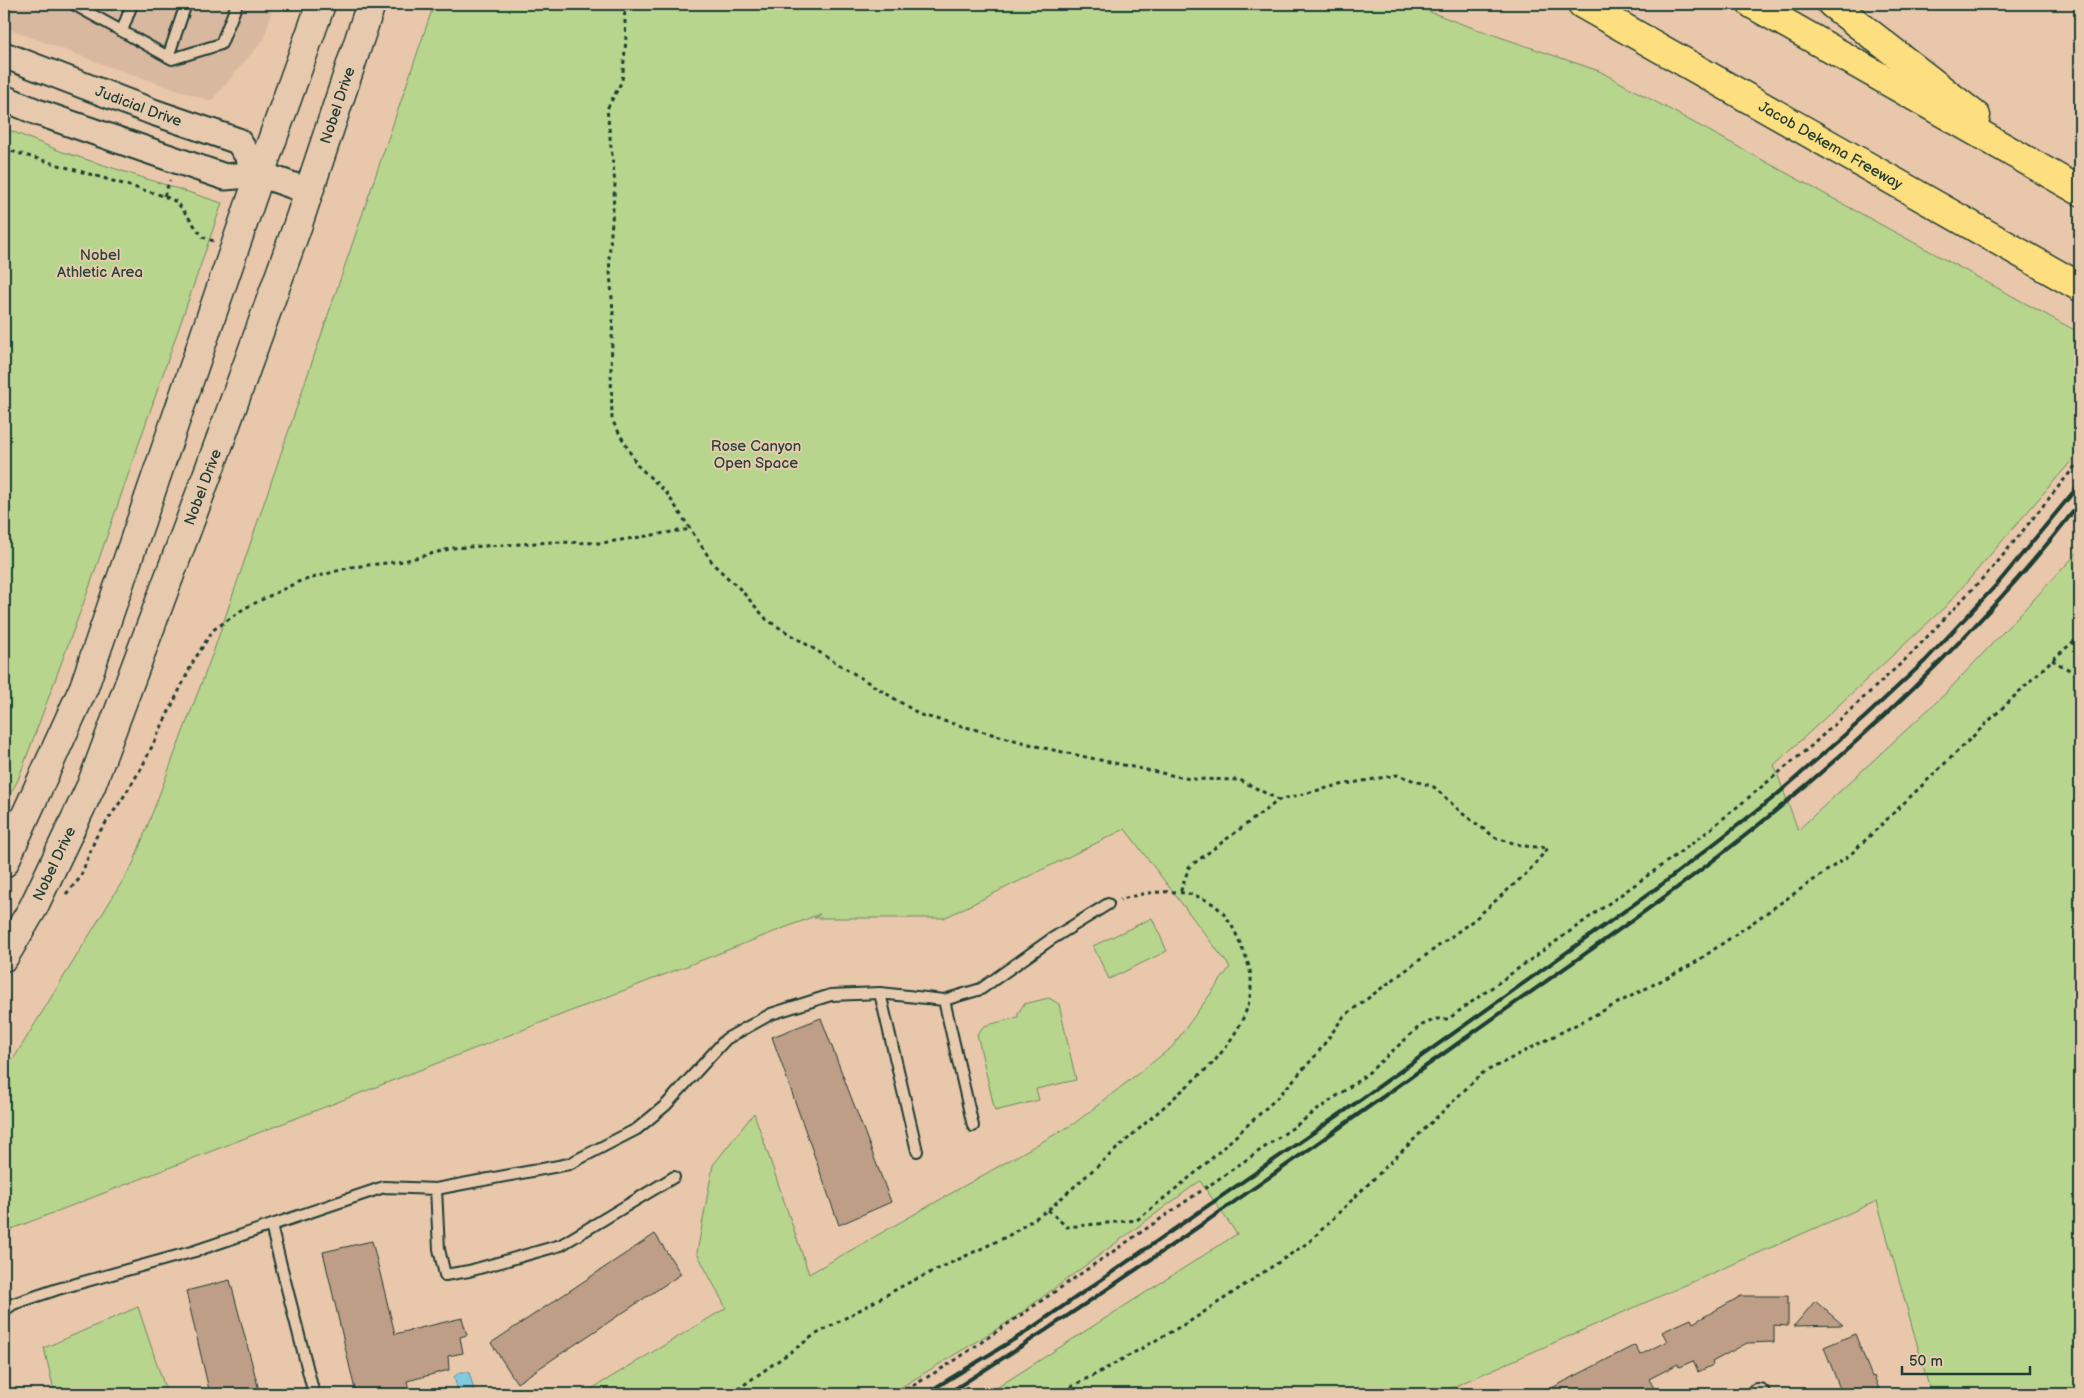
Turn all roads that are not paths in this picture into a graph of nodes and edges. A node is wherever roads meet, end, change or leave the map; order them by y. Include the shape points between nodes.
1 (73, 4) edge
2 (132, 4) edge
3 (186, 4) edge
4 (237, 4) edge
5 (321, 4) edge
6 (371, 4) edge
7 (1582, 4) edge
8 (1752, 4) edge
9 (1832, 4) edge
10 (122, 31) junction
11 (4, 55) edge
12 (168, 57) junction
13 (4, 98) edge
14 (260, 174) junction
15 (2054, 177) junction
16 (308, 191) junction
17 (2080, 191) edge
18 (2073, 283) edge
19 (4, 863) edge
20 (1108, 904) road end
21 (4, 956) edge
22 (880, 993) junction
23 (944, 1000) junction
24 (973, 1126) dead end
25 (917, 1151) dead end
26 (674, 1177) dead end
27 (436, 1189) junction
28 (271, 1226) junction
29 (4, 1311) edge
30 (314, 1394) edge

1 - 10 lane
2 - 10 lane
3 - 12 lane
4 - 12 lane via 222,44 172,60
5 - 14 main road
6 - 16 main road, Nobel Drive
7 - 18 highway, Jacob Dekema Freeway
8 - 15 highway
9 - 15 highway
10 - 12 lane
11 - 14 street, Judicial Drive via 238,141
13 - 14 street via 225,177
14 - 16 street
14 - 19 main road via 84,687
15 - 17 highway
16 - 21 main road, Nobel Drive via 221,438 91,786 33,908
20 - 23 lane via 981,989
22 - 23 lane
22 - 25 lane
22 - 27 lane via 831,995 771,1014 726,1039 666,1105 637,1129 569,1164
23 - 24 lane
26 - 27 lane via 561,1245 444,1275 439,1249
27 - 28 lane via 384,1187
28 - 29 lane via 58,1289 12,1304
28 - 30 lane

